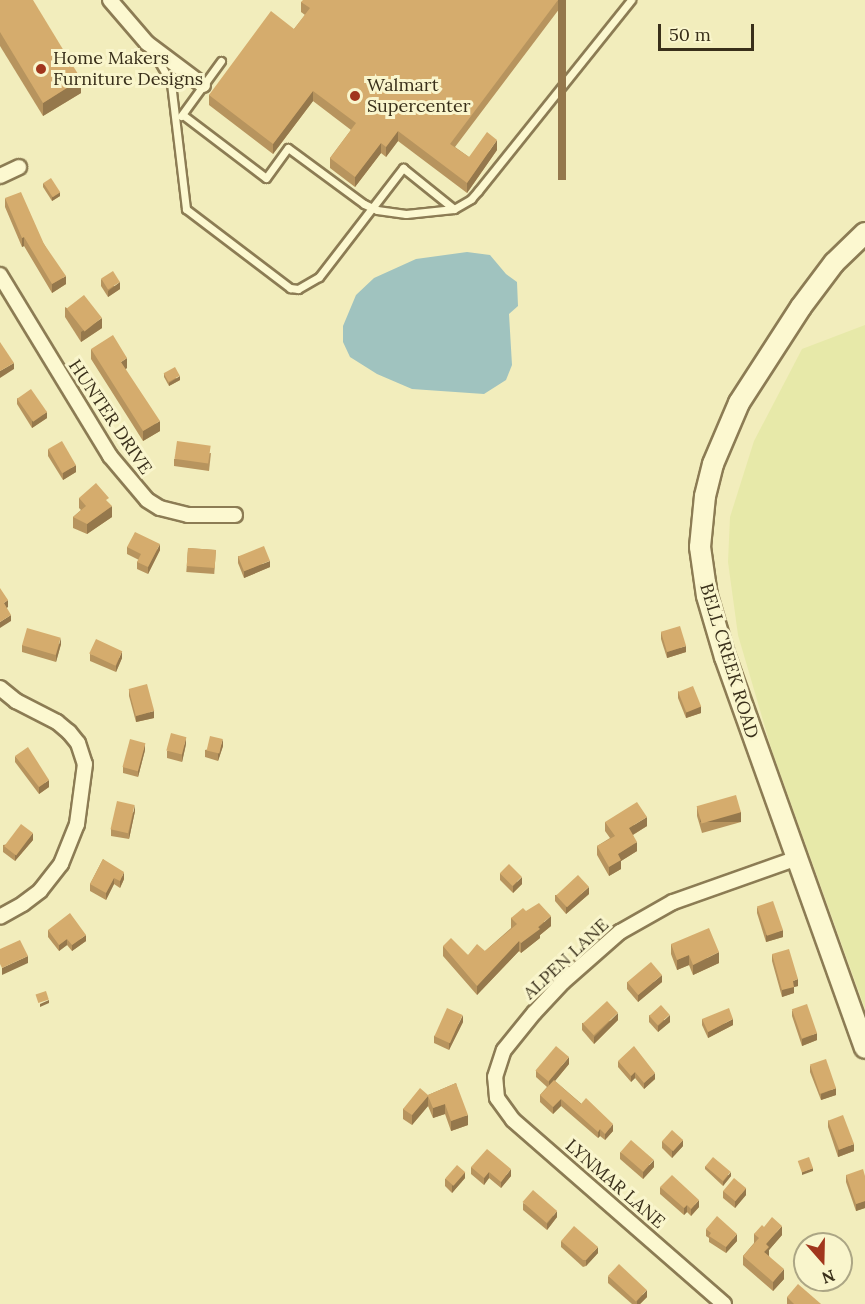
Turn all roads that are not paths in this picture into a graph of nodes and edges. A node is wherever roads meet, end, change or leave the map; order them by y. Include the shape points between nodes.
1 (110, 0) edge
2 (631, 0) edge
3 (147, 43) junction
4 (221, 61) dead end
5 (204, 86) junction
6 (179, 116) junction
7 (19, 167) dead end
8 (0, 176) edge
9 (374, 208) junction
10 (454, 209) junction
11 (865, 233) edge
12 (0, 275) edge
13 (235, 514) dead end
14 (0, 688) edge
15 (797, 858) junction
16 (0, 917) edge
17 (865, 1048) edge
18 (494, 1083) joint
19 (724, 1304) edge

1 - 3 street
2 - 10 lane via 471,200
3 - 5 street
3 - 6 lane via 171,83
4 - 5 lane
5 - 6 lane
6 - 9 lane via 266,178 288,148
6 - 9 lane via 186,208 290,288 298,289 319,277
7 - 8 street
9 - 10 lane via 406,214
9 - 10 lane via 403,168
11 - 15 street, BELL CREEK ROAD via 834,263 801,307 739,403 713,464 701,522 702,572 716,626
12 - 13 street, HUNTER DRIVE via 110,456 147,500 160,508 188,515
14 - 16 street via 57,722 78,743 84,756 84,778 70,845 56,872 40,891
15 - 17 street, BELL CREEK ROAD
15 - 18 street, ALPEN LANE via 673,902 620,932 563,981 534,1013 504,1050
18 - 19 street, LYNMAR LANE via 497,1098 513,1120

